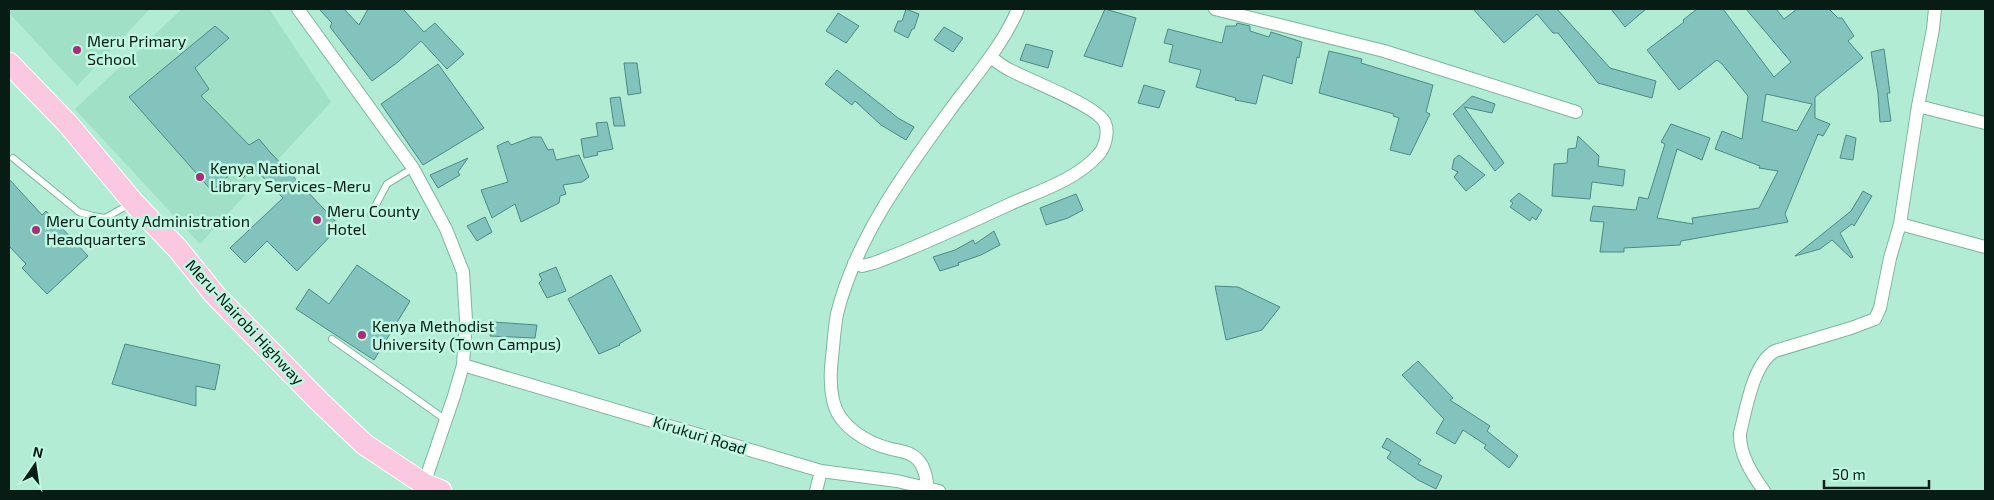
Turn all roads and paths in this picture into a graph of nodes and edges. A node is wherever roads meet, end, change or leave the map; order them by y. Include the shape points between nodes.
1 (298, 9) edge
2 (1018, 9) edge
3 (1215, 9) edge
4 (1935, 9) edge
5 (991, 57) junction
6 (9, 63) edge
7 (1918, 106) junction
8 (1576, 112) dead end
9 (1985, 123) edge
10 (13, 158) dead end
11 (413, 168) junction
12 (133, 202) junction
13 (371, 214) dead end
14 (1900, 224) junction
15 (1985, 247) edge
16 (854, 263) junction
17 (332, 339) dead end
18 (463, 365) junction
19 (446, 420) junction
20 (821, 471) junction
21 (432, 488) edge
22 (934, 490) edge
23 (816, 491) edge
24 (1764, 491) edge

1 - 11 street
2 - 5 street
3 - 8 street via 1384,50
4 - 7 street
5 - 16 street via 918,157 866,236
5 - 16 street via 1008,69 1098,114 1105,123 1106,134 1100,153 1058,183 945,235 874,263 862,266
6 - 12 highway, Meru-Nairobi Highway via 68,124
7 - 9 street
7 - 14 street
10 - 12 lane via 79,212 105,218
11 - 13 lane via 387,184
11 - 18 street via 446,229 463,272 466,320
12 - 21 highway, Meru-Nairobi Highway via 178,249 215,295 319,401 364,444
14 - 15 street
14 - 24 street via 1875,319 1775,351 1760,367 1740,433 1740,444
16 - 22 street via 837,314 830,378 833,402 838,416 852,431 918,459
17 - 19 lane
18 - 19 street
18 - 20 street, Kirukuri Road
19 - 21 street
20 - 22 street, Kirukuri Road via 897,481
20 - 23 street

